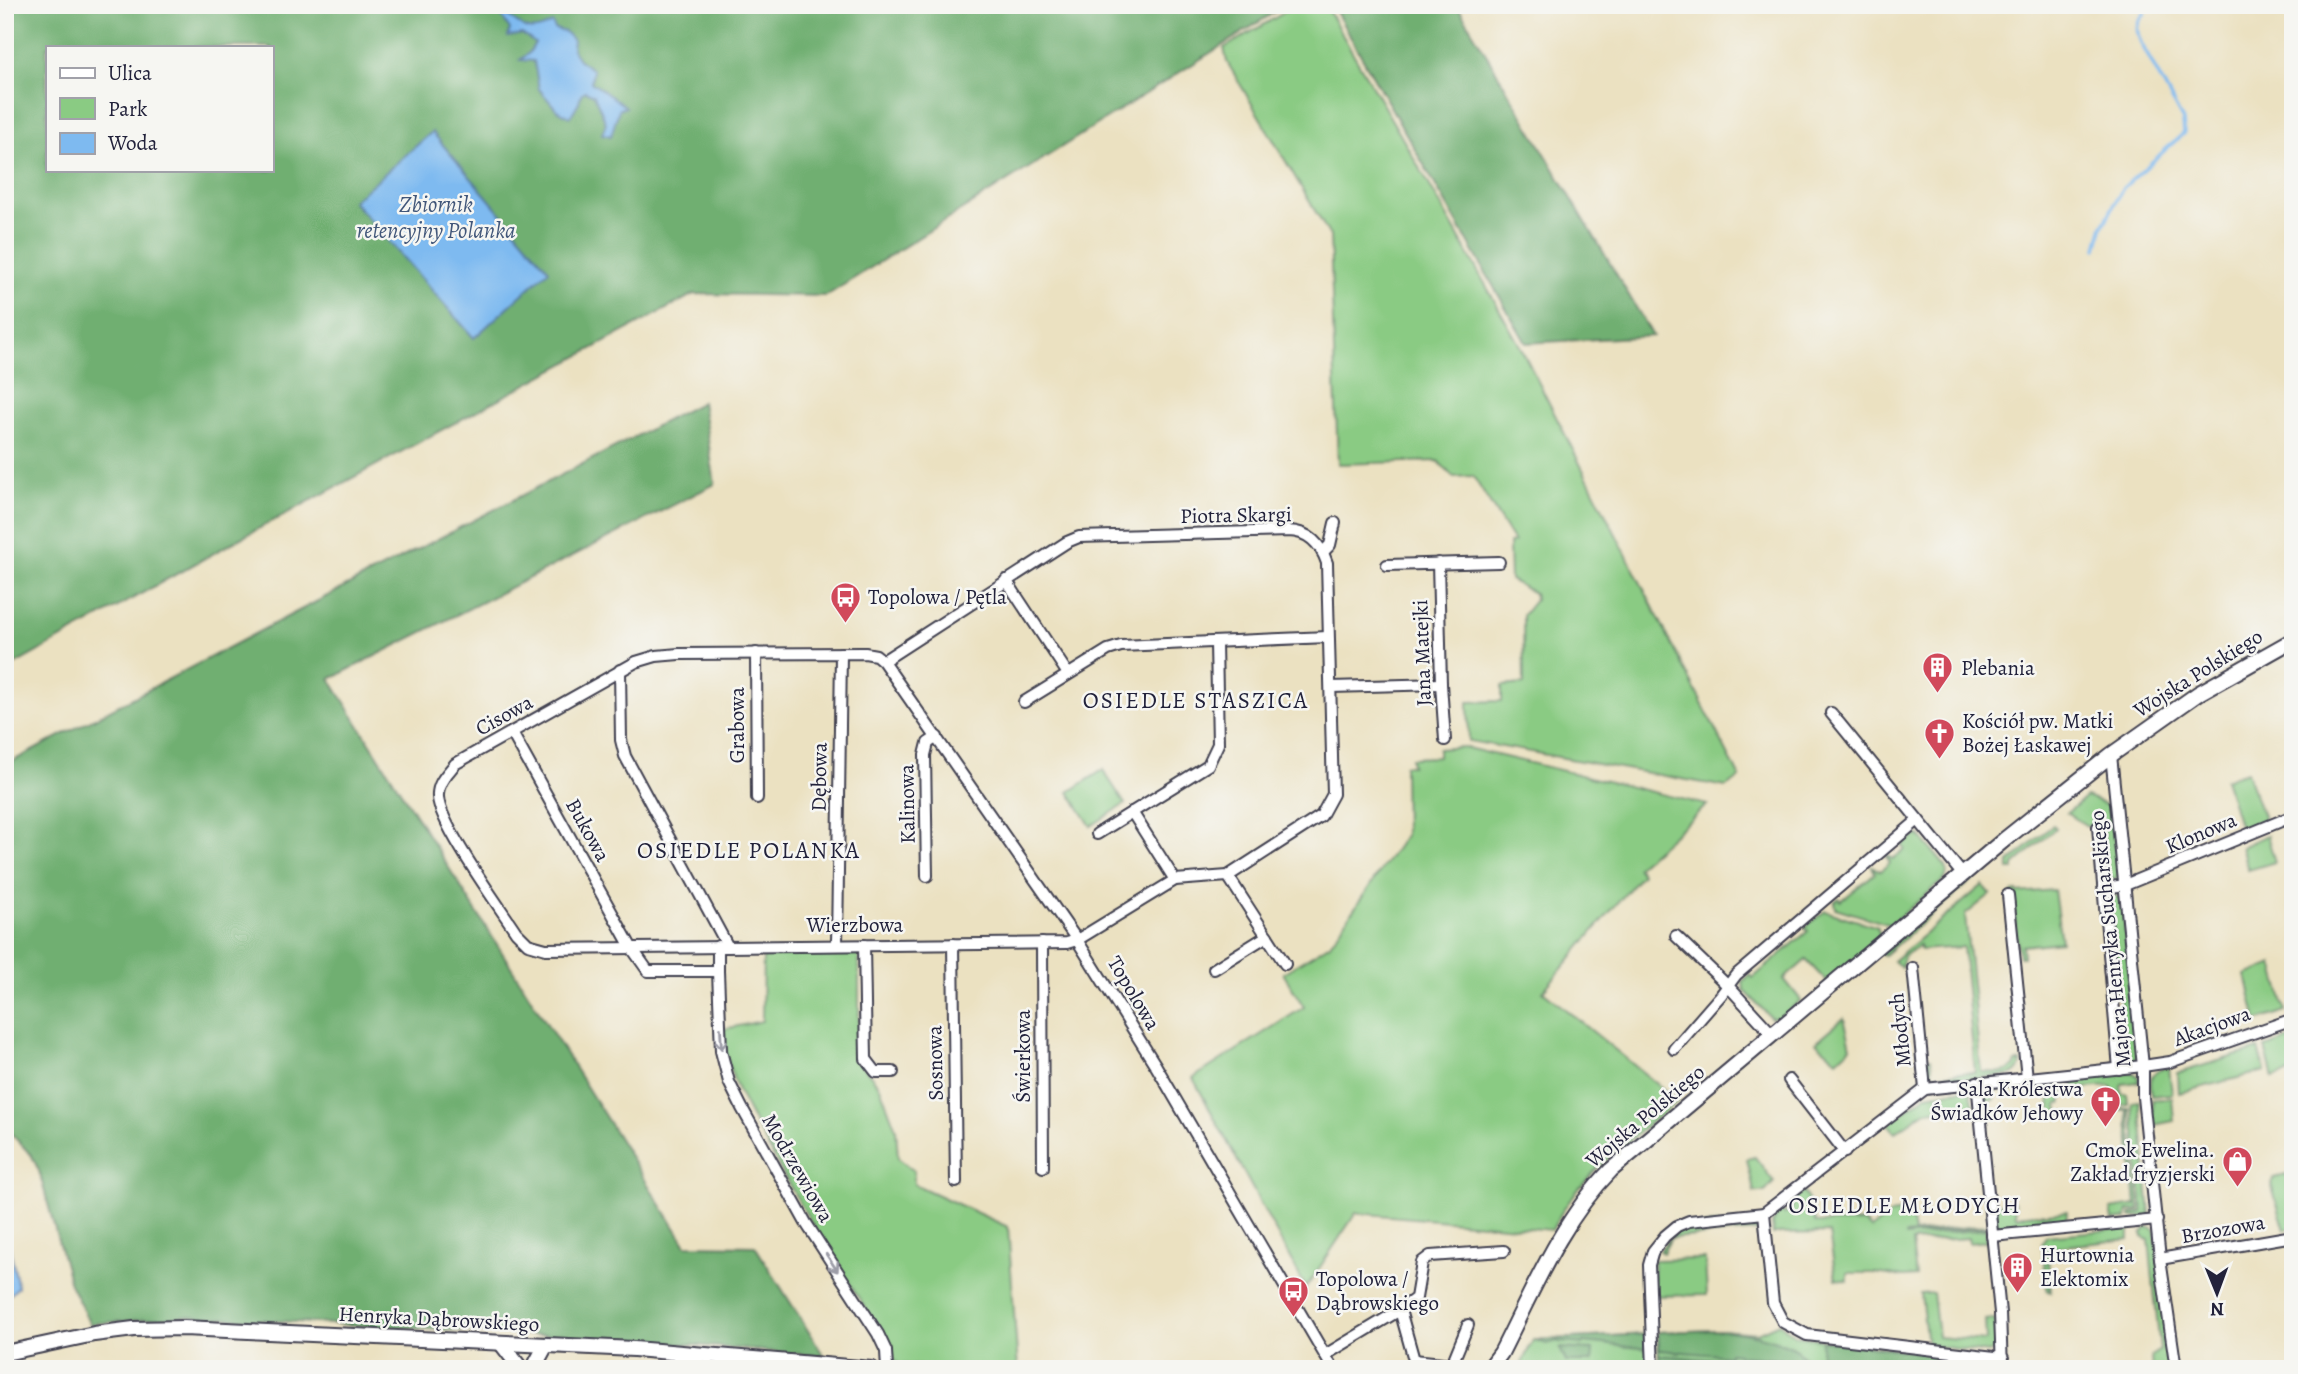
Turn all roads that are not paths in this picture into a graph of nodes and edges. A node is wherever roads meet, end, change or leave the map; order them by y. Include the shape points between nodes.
1 (1335, 523) dead end
2 (1323, 552) junction
3 (1499, 562) dead end
4 (1438, 563) junction
5 (1387, 565) dead end
6 (1006, 580) junction
7 (1328, 637) junction
8 (2293, 640) edge
9 (1216, 643) junction
10 (756, 653) junction
11 (841, 653) junction
12 (880, 658) junction
13 (620, 670) junction
14 (1068, 674) junction
15 (1441, 684) junction
16 (1331, 687) junction
17 (1024, 702) dead end
18 (1831, 713) dead end
19 (512, 733) junction
20 (937, 737) junction
21 (1445, 740) dead end
22 (2111, 755) junction
23 (757, 797) dead end
24 (1132, 812) junction
25 (2293, 816) edge
26 (1918, 820) junction
27 (2098, 827) dead end
28 (1097, 834) dead end
29 (1963, 875) junction
30 (927, 876) dead end
31 (1228, 876) junction
32 (1175, 880) junction
33 (2125, 886) junction
34 (2105, 888) junction
35 (2008, 895) dead end
36 (1267, 936) junction
37 (1676, 936) dead end
38 (1077, 940) junction
39 (1042, 943) junction
40 (953, 944) junction
41 (837, 945) junction
42 (864, 945) junction
43 (723, 946) junction
44 (631, 947) junction
45 (1286, 964) dead end
46 (1913, 968) dead end
47 (1214, 969) dead end
48 (718, 971) junction
49 (1727, 986) junction
50 (2293, 1019) edge
51 (1773, 1035) junction
52 (1674, 1049) dead end
53 (2143, 1066) junction
54 (2119, 1069) junction
55 (893, 1072) dead end
56 (2027, 1078) junction
57 (1789, 1080) dead end
58 (1977, 1082) junction
59 (1925, 1089) junction
60 (1845, 1152) junction
61 (1042, 1167) dead end
62 (957, 1182) dead end
63 (1764, 1213) junction
64 (2157, 1220) junction
65 (1992, 1236) junction
66 (2293, 1236) edge
67 (1504, 1251) dead end
68 (2160, 1259) junction
69 (1400, 1310) junction
70 (1468, 1325) dead end
71 (501, 1343) junction
72 (546, 1345) junction
73 (5, 1353) edge
74 (1501, 1353) junction
75 (1325, 1355) junction
76 (2003, 1363) edge
77 (521, 1369) edge
78 (533, 1369) edge
79 (872, 1369) edge
80 (887, 1369) edge
81 (1332, 1369) edge
82 (1489, 1369) edge
83 (1496, 1369) edge
84 (1653, 1369) edge
85 (2176, 1369) edge

1 - 2 street via 1331,545
2 - 6 street, Piotra Skargi via 1312,539 1295,531 1079,537
2 - 7 street
3 - 4 street
4 - 5 street
4 - 15 street, Jana Matejki
6 - 12 street, Piotra Skargi
6 - 14 street
7 - 9 street
7 - 16 street
8 - 22 street, Wojska Polskiego via 2199,692
9 - 14 street via 1121,646
9 - 24 street via 1218,744 1208,765
10 - 11 street, Cisowa
10 - 13 street, Cisowa via 656,656
10 - 23 street, Grabowa
11 - 12 street, Cisowa
11 - 41 street, Dębowa
12 - 20 street, Topolowa
13 - 19 street, Cisowa
13 - 43 street via 625,756
14 - 17 street
15 - 16 street
15 - 21 street, Jana Matejki
16 - 31 street via 1334,794 1321,817
18 - 26 street
19 - 44 street, Bukowa
19 - 44 street, Cisowa via 454,764 441,781 438,797 446,823 528,944 545,949
20 - 30 street, Kalinowa via 928,743 925,755
20 - 38 street, Topolowa
22 - 29 street, Wojska Polskiego
22 - 33 street, Majora Henryka Sucharskiego
24 - 28 street
24 - 32 street
25 - 33 street, Klonowa
26 - 29 street
26 - 49 street, Wojska Polskiego
27 - 34 street
29 - 51 street, Wojska Polskiego
31 - 32 street
31 - 36 street
32 - 38 street
33 - 34 street, Klonowa
33 - 53 street, Majora Henryka Sucharskiego
34 - 54 street
35 - 56 street
36 - 45 street
36 - 47 street
37 - 49 street
38 - 39 street, Wierzbowa
38 - 75 street, Topolowa
39 - 40 street, Wierzbowa
39 - 61 street, Świerkowa
40 - 42 street, Wierzbowa
40 - 62 street, Sosnowa
41 - 42 street, Wierzbowa
41 - 43 street, Wierzbowa
42 - 55 street via 866,1059 876,1072
43 - 44 street, Wierzbowa
43 - 48 street, Modrzewiowa
44 - 48 street, Bukowa via 648,971
46 - 59 street, Młodych
48 -> 80 street, Modrzewiowa via 721,1051 729,1082 806,1223 878,1334 886,1351
49 - 51 street
49 - 52 street, Wojska Polskiego
50 - 53 street, Akacjowa via 2170,1062
51 - 74 street, Wojska Polskiego via 1595,1186 1567,1225
53 - 54 street, Akacjowa
53 - 64 street, Majora Henryka Sucharskiego
54 - 56 street, Akacjowa
56 - 58 street, Akacjowa
57 - 60 street
58 - 59 street, Akacjowa
58 - 65 street
59 - 60 street
60 - 63 street
63 - 76 street via 1773,1303 1783,1322 1807,1335
63 - 84 street via 1689,1221 1677,1226 1653,1251 1648,1265
64 - 65 street
64 - 68 street, Majora Henryka Sucharskiego
65 - 76 street
66 - 68 street, Brzozowa
67 - 69 street via 1430,1256 1422,1262 1416,1298
68 - 85 street, Majora Henryka Sucharskiego
69 - 70 street via 1414,1360 1452,1364
69 - 75 street
71 - 72 street, Henryka Dąbrowskiego
71 - 73 street, Henryka Dąbrowskiego via 134,1329
71 - 77 street
72 - 78 street
72 - 79 street, Henryka Dąbrowskiego
74 - 82 street
74 - 83 street
75 - 81 street, Topolowa

